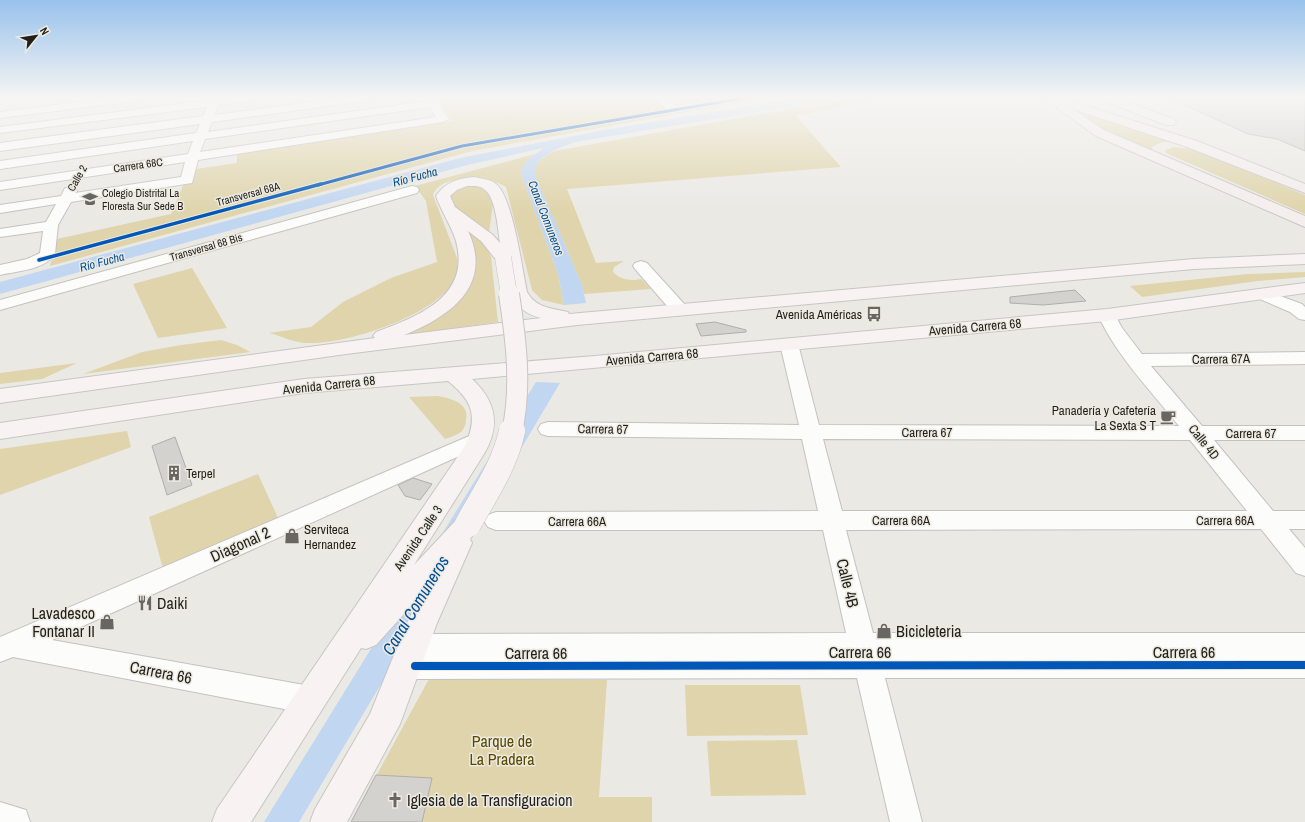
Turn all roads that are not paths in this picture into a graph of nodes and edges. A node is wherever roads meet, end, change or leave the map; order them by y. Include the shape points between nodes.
1 (86, 135) edge
2 (102, 135) edge
3 (205, 135) edge
4 (297, 135) edge
5 (338, 135) edge
6 (1103, 135) edge
7 (1166, 135) edge
8 (200, 136) junction
9 (296, 142) junction
10 (0, 147) edge
11 (1203, 148) junction
12 (93, 152) junction
13 (192, 158) junction
14 (1273, 162) dead end
15 (0, 165) edge
16 (1292, 170) dead end
17 (80, 173) junction
18 (0, 186) edge
19 (1305, 189) edge
20 (412, 190) dead end
21 (66, 198) junction
22 (498, 198) junction
23 (446, 204) junction
24 (0, 209) edge
25 (1305, 217) edge
26 (1305, 222) edge
27 (50, 225) junction
28 (0, 233) edge
29 (502, 257) junction
30 (1305, 259) edge
31 (640, 266) dead end
32 (0, 270) edge
33 (1305, 288) edge
34 (664, 292) junction
35 (1261, 294) junction
36 (0, 305) edge
37 (680, 310) junction
38 (661, 312) junction
39 (1107, 315) junction
40 (1305, 315) edge
41 (577, 319) junction
42 (789, 344) junction
43 (346, 348) junction
44 (1305, 358) edge
45 (1136, 360) junction
46 (453, 374) junction
47 (0, 396) edge
48 (548, 429) dead end
49 (0, 431) edge
50 (811, 432) junction
51 (1196, 433) junction
52 (1305, 433) edge
53 (481, 438) junction
54 (832, 520) junction
55 (1267, 520) junction
56 (1305, 520) edge
57 (496, 521) dead end
58 (468, 524) junction
59 (1305, 566) edge
60 (421, 645) junction
61 (1305, 645) edge
62 (6, 647) edge
63 (865, 656) junction
64 (1305, 665) edge
65 (310, 700) junction
66 (382, 726) junction
67 (0, 818) edge
68 (14, 822) edge
69 (230, 822) edge
70 (328, 822) edge
71 (906, 822) edge

1 - 10 street
2 - 12 street, Calle 2
3 - 8 street
4 - 9 street
5 - 9 street, Carrera 68C
6 - 26 highway
7 - 11 highway
8 - 12 street
8 - 13 street
9 - 13 street, Carrera 68C
11 - 19 highway
11 - 25 highway via 1174,145 1163,146 1158,150 1168,158
12 - 15 street
12 - 17 street, Calle 2
13 - 17 street, Carrera 68C
13 - 21 street via 187,180
14 - 16 highway
17 - 18 street, Carrera 68C
17 - 21 street, Calle 2
20 - 36 street, Transversal 68 Bis
21 - 24 street
21 - 27 street, Calle 2
22 - 23 main road via 489,185 469,182 445,191 443,196
22 - 29 main road, Avenida Calle 3 via 497,232
22 - 41 main road via 521,299 529,308
23 - 29 main road via 487,238
23 - 43 main road via 466,248 465,277 455,296 438,310 414,323
27 - 28 street
27 - 32 street, Calle 2 via 47,254 39,260
29 - 58 main road, Avenida Calle 3, bridge via 517,361 517,404 511,436 499,467
30 - 37 main road via 1194,264
31 - 34 street
33 - 35 main road, Avenida Carrera 68
34 - 37 street
34 - 38 street
35 - 39 main road, Avenida Carrera 68
35 - 40 street via 1296,308
37 - 38 main road
38 - 41 main road
39 - 42 main road, Avenida Carrera 68
39 - 45 street, Calle 4D via 1116,334
41 - 43 main road
42 - 46 main road, Avenida Carrera 68
42 - 50 street, Calle 4B
43 - 47 main road
44 - 45 street, Carrera 67A
45 - 51 street, Calle 4D
46 - 49 main road, Avenida Carrera 68 via 304,386
46 - 53 main road, Avenida Calle 3 via 471,389 481,402 484,419
48 - 50 street, Carrera 67
50 - 51 street, Carrera 67
50 - 54 street, Calle 4B
51 - 52 street, Carrera 67
51 - 55 street, Calle 4D
53 - 62 street, Diagonal 2
53 - 65 main road, Avenida Calle 3
54 - 55 street, Carrera 66A
54 - 57 street, Carrera 66A
54 - 63 street, Calle 4B
55 - 56 street, Carrera 66A
55 - 59 street, Calle 4D
58 - 60 main road, Avenida Calle 3
58 - 65 main road, Avenida Calle 3
60 - 63 street, Carrera 66
60 - 66 main road, Avenida Calle 3
60 - 66 main road, Avenida Calle 3
61 - 63 street, Carrera 66
62 - 65 street, Carrera 66
63 - 64 street, Carrera 66
63 - 71 street, Calle 4B
65 - 69 main road, Avenida Calle 3
66 - 70 main road, Avenida Calle 3
67 - 68 street

